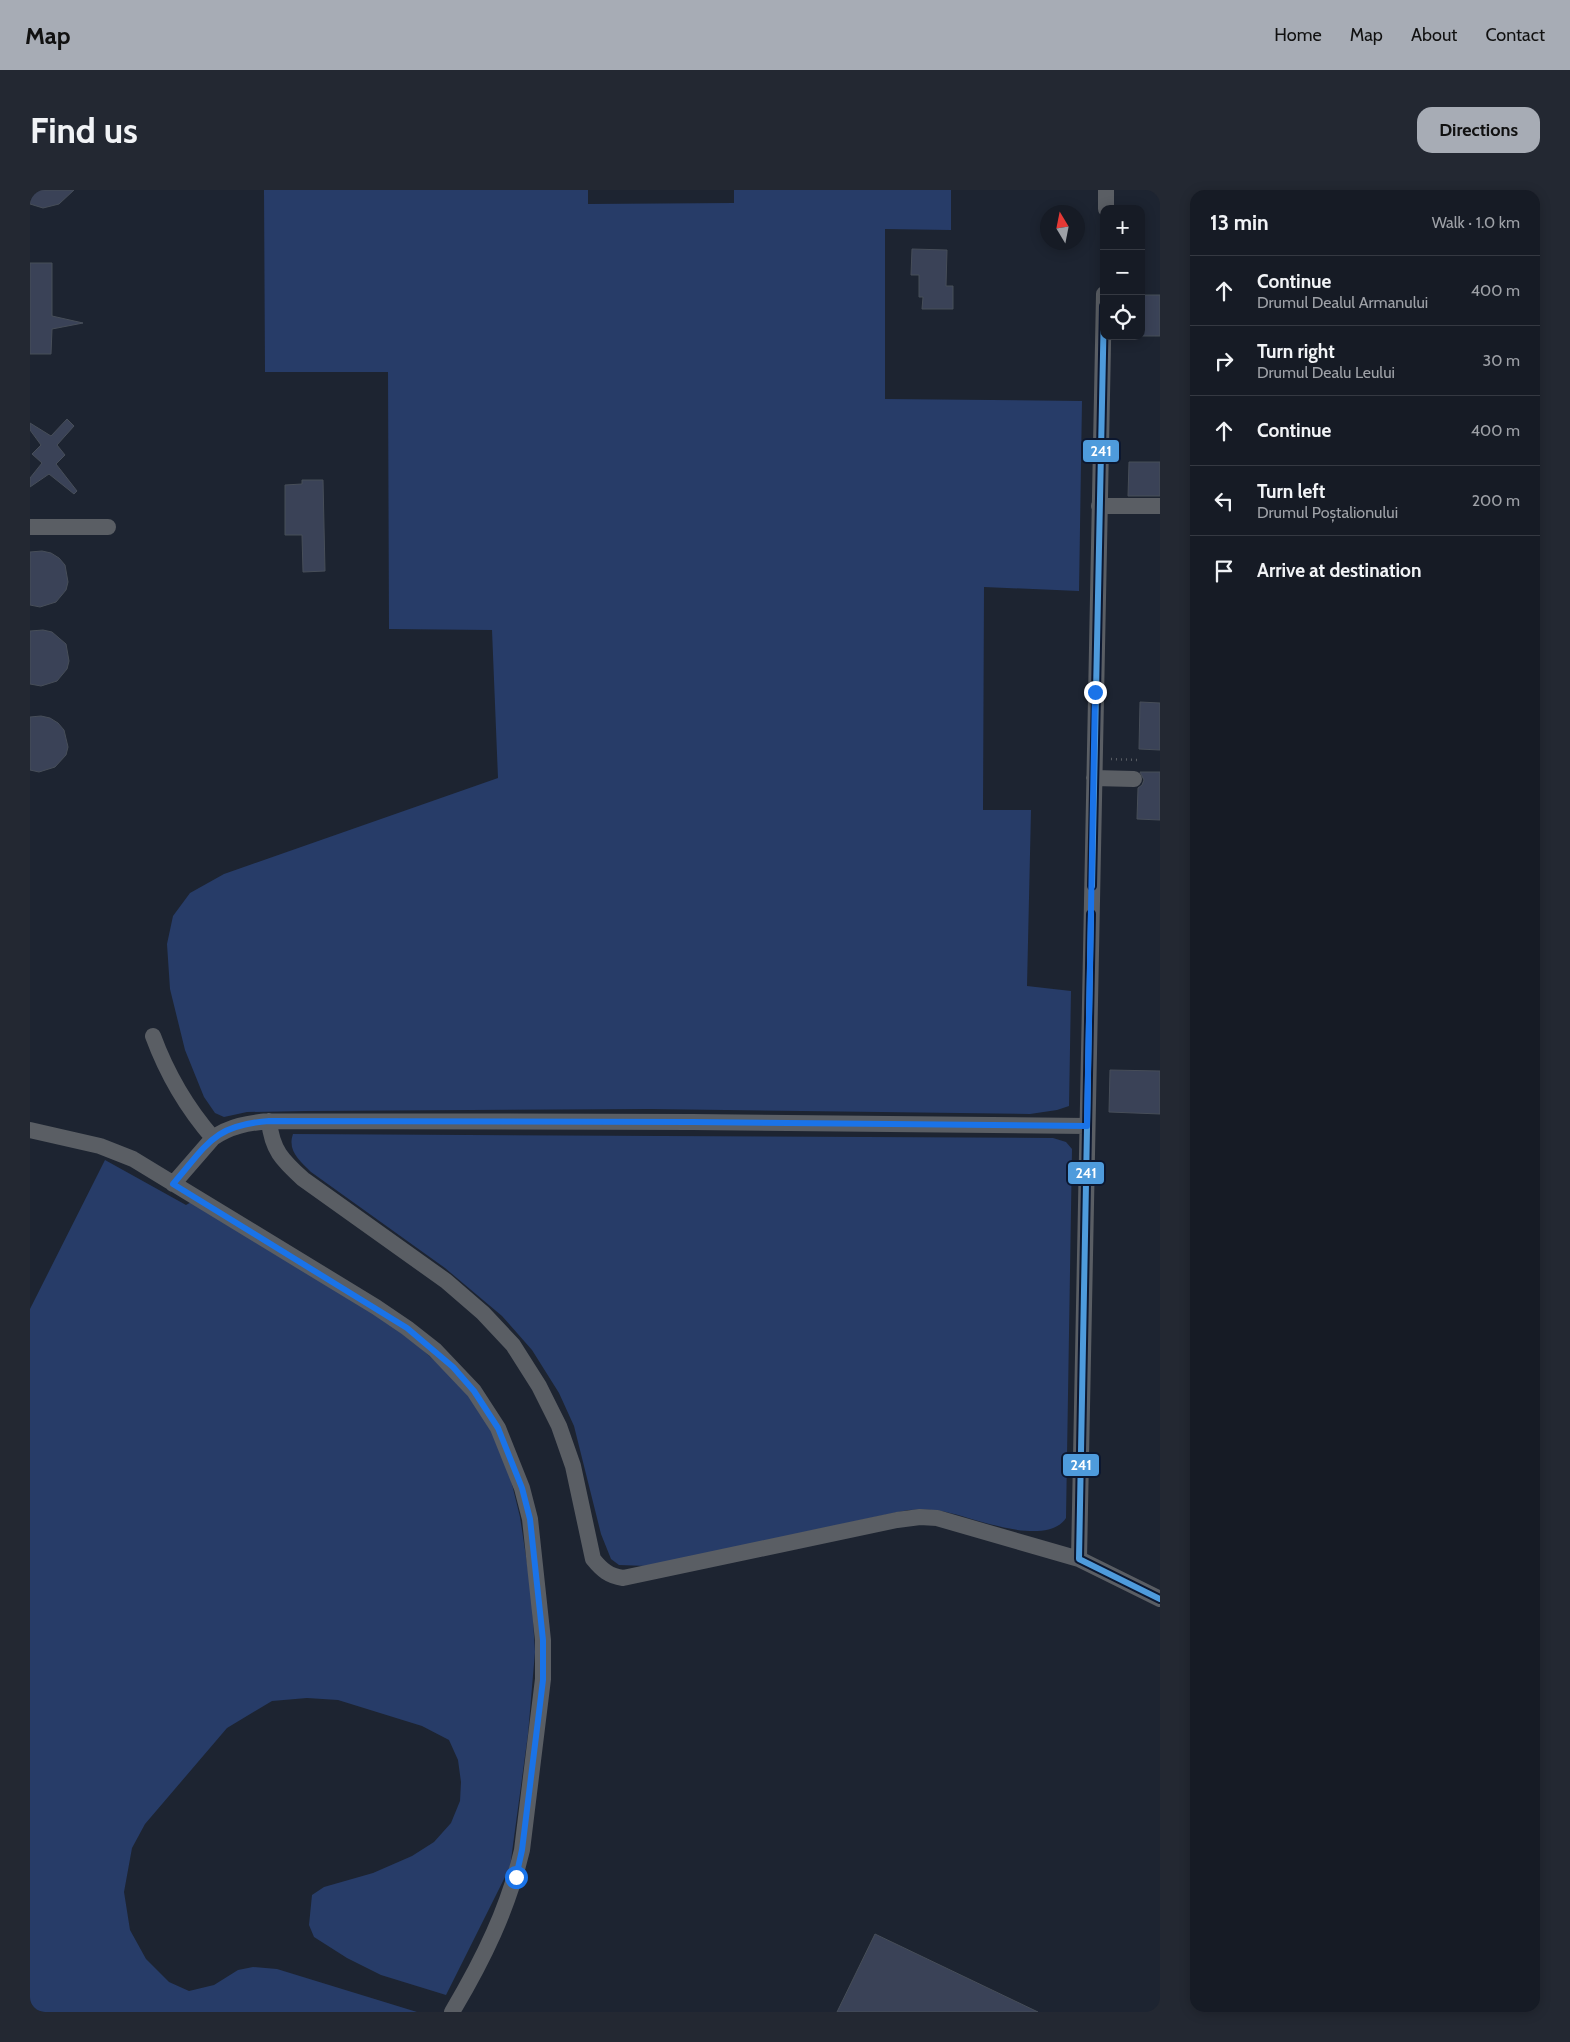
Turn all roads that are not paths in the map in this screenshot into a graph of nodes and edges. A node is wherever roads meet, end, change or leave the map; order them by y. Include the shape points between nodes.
1 (1104, 295) edge
2 (1099, 506) junction
3 (1160, 506) edge
4 (30, 527) edge
5 (108, 527) dead end
6 (1094, 778) junction
7 (1134, 779) dead end
8 (153, 1036) dead end
9 (269, 1121) junction
10 (1087, 1126) junction
11 (30, 1130) edge
12 (213, 1138) junction
13 (173, 1184) junction
14 (1079, 1559) junction
15 (1160, 1599) edge
16 (452, 2012) edge

1 - 2 street
2 - 3 street
2 - 6 street
4 - 5 street
6 - 7 street
6 - 10 street
8 - 12 street via 176,1088
9 - 10 street
9 - 12 street via 236,1126
9 - 14 street via 274,1147 303,1179 446,1281 513,1345 559,1426 572,1466 593,1559 612,1577 623,1578 920,1517 937,1518
10 - 14 street
11 - 13 street via 116,1151
12 - 13 street
13 - 16 street via 376,1307 435,1350 474,1391 498,1428 522,1488 530,1519 543,1640 543,1670 522,1850 500,1921
14 - 15 street

